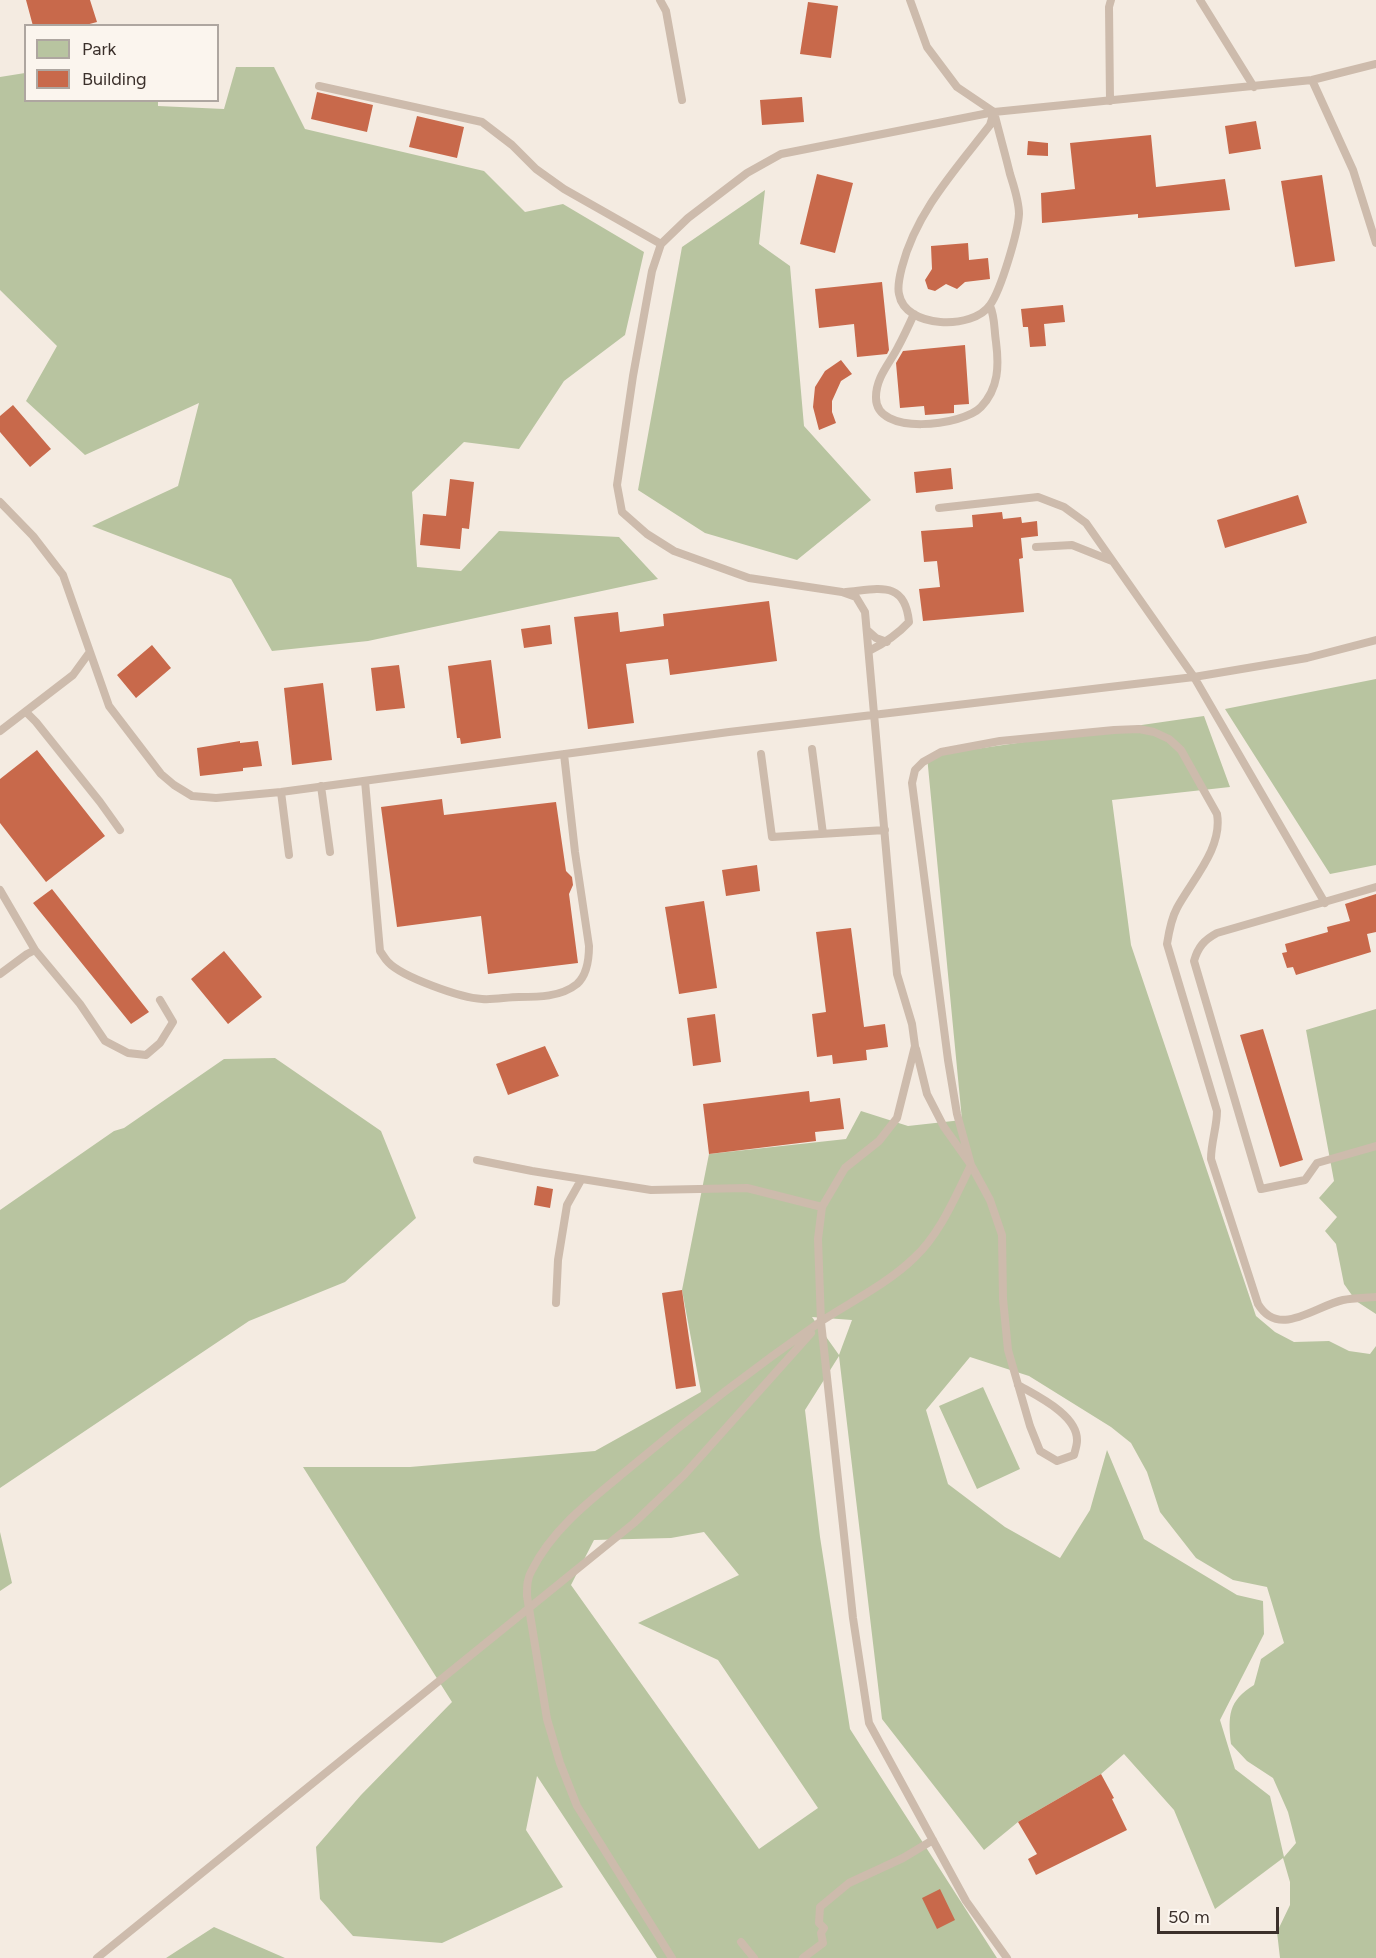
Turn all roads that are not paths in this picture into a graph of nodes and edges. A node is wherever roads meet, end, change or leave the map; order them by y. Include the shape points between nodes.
1 (660, 0) edge
2 (910, 0) edge
3 (1111, 0) edge
4 (1200, 0) edge
5 (1376, 64) edge
6 (1312, 80) junction
7 (319, 86) dead end
8 (1254, 87) junction
9 (682, 100) dead end
10 (1110, 101) junction
11 (994, 112) junction
12 (1376, 243) edge
13 (661, 244) junction
14 (990, 306) junction
15 (914, 314) junction
16 (0, 502) edge
17 (939, 508) dead end
18 (1036, 547) dead end
19 (1113, 562) junction
20 (875, 590) junction
21 (843, 592) junction
22 (861, 605) junction
23 (867, 630) junction
24 (1376, 640) edge
25 (887, 642) junction
26 (869, 651) junction
27 (89, 653) junction
28 (1194, 677) junction
29 (26, 712) junction
30 (876, 716) junction
31 (0, 731) edge
32 (812, 749) dead end
33 (564, 754) junction
34 (761, 754) dead end
35 (365, 781) junction
36 (321, 786) junction
37 (281, 792) junction
38 (120, 830) dead end
39 (885, 830) junction
40 (823, 834) junction
41 (330, 852) dead end
42 (289, 855) dead end
43 (1376, 887) edge
44 (0, 890) edge
45 (1325, 903) junction
46 (34, 950) junction
47 (0, 974) edge
48 (160, 1000) dead end
49 (915, 1046) junction
50 (1376, 1146) edge
51 (477, 1160) dead end
52 (971, 1166) junction
53 (581, 1180) junction
54 (822, 1208) junction
55 (1376, 1297) edge
56 (556, 1303) dead end
57 (821, 1322) junction
58 (1018, 1385) junction
59 (529, 1608) junction
60 (933, 1840) junction
61 (741, 1942) dead end
62 (97, 1958) edge
63 (672, 1958) edge
64 (754, 1958) edge
65 (803, 1958) edge
66 (1007, 1958) edge

1 - 9 lane via 666,11
2 - 11 lane via 927,47 957,87
3 - 10 lane
4 - 8 lane
5 - 6 lane
6 - 8 lane
6 - 12 lane via 1353,170
7 - 13 lane via 482,122 536,170
8 - 10 lane
10 - 11 lane
11 - 13 lane via 781,154 714,197
11 - 14 lane via 1019,213 1001,282
11 - 15 lane via 990,125 921,219 910,242 899,294
13 - 21 lane via 652,271 633,376 618,485 622,512 674,551 749,578
14 - 15 lane via 977,317 952,323 922,319
14 - 15 lane via 999,363 995,385 981,408 960,418 920,425 890,419 879,411 875,398 880,375
16 - 27 lane via 63,575
17 - 19 lane via 1038,497 1064,507 1086,523
18 - 19 lane via 1072,545
19 - 28 lane
20 - 21 lane
20 - 22 lane
20 - 25 lane via 899,593 908,606 909,622
21 - 22 lane via 856,597
22 - 23 lane
23 - 25 lane
23 - 26 lane
24 - 28 lane via 1307,658
25 - 26 lane
26 - 30 lane
27 - 29 lane via 73,675
27 - 37 lane via 109,706 161,774 174,785 192,796 216,798
28 - 30 lane
28 - 45 lane
29 - 31 lane
29 - 38 lane
30 - 33 lane
30 - 39 lane
32 - 40 lane
33 - 35 lane
33 - 35 lane via 590,959 577,984 542,997 482,999 461,995 408,976 389,963 380,951
34 - 40 lane via 772,837
35 - 36 lane
36 - 37 lane
36 - 41 lane
37 - 42 lane
39 - 40 lane
39 - 49 lane via 897,974
43 - 45 lane
44 - 46 lane
45 - 50 lane via 1217,933 1206,939 1194,961 1261,1190 1305,1180 1317,1163
46 - 47 lane
46 - 48 lane via 80,1004 105,1041 128,1053 146,1055 160,1043 173,1022
49 - 52 lane via 927,1094
49 - 54 lane via 897,1118 879,1141 845,1168
51 - 53 lane
52 - 55 lane via 946,1048 912,783 915,770 941,752 1000,741 1114,730 1154,732 1181,750 1212,804 1218,823 1213,847 1170,922 1167,944 1217,1111 1211,1159 1258,1304 1265,1315 1290,1320 1342,1300
52 - 57 lane via 936,1230 916,1257 892,1278
52 - 58 lane via 990,1200 1002,1235 1008,1350
53 - 54 lane via 651,1190 747,1188
53 - 56 lane via 567,1205
54 - 57 lane via 818,1239
57 - 59 lane via 684,1476 634,1523
57 - 59 lane via 701,1408 572,1517 531,1571 527,1582
57 - 60 lane via 853,1618 869,1723
58 - 58 lane via 1040,1451 1057,1461 1074,1455 1078,1439 1069,1419
59 - 62 lane
59 - 63 lane via 548,1719 577,1806
60 - 65 lane via 849,1883 820,1907 824,1943
60 - 66 lane via 966,1900
61 - 64 lane

